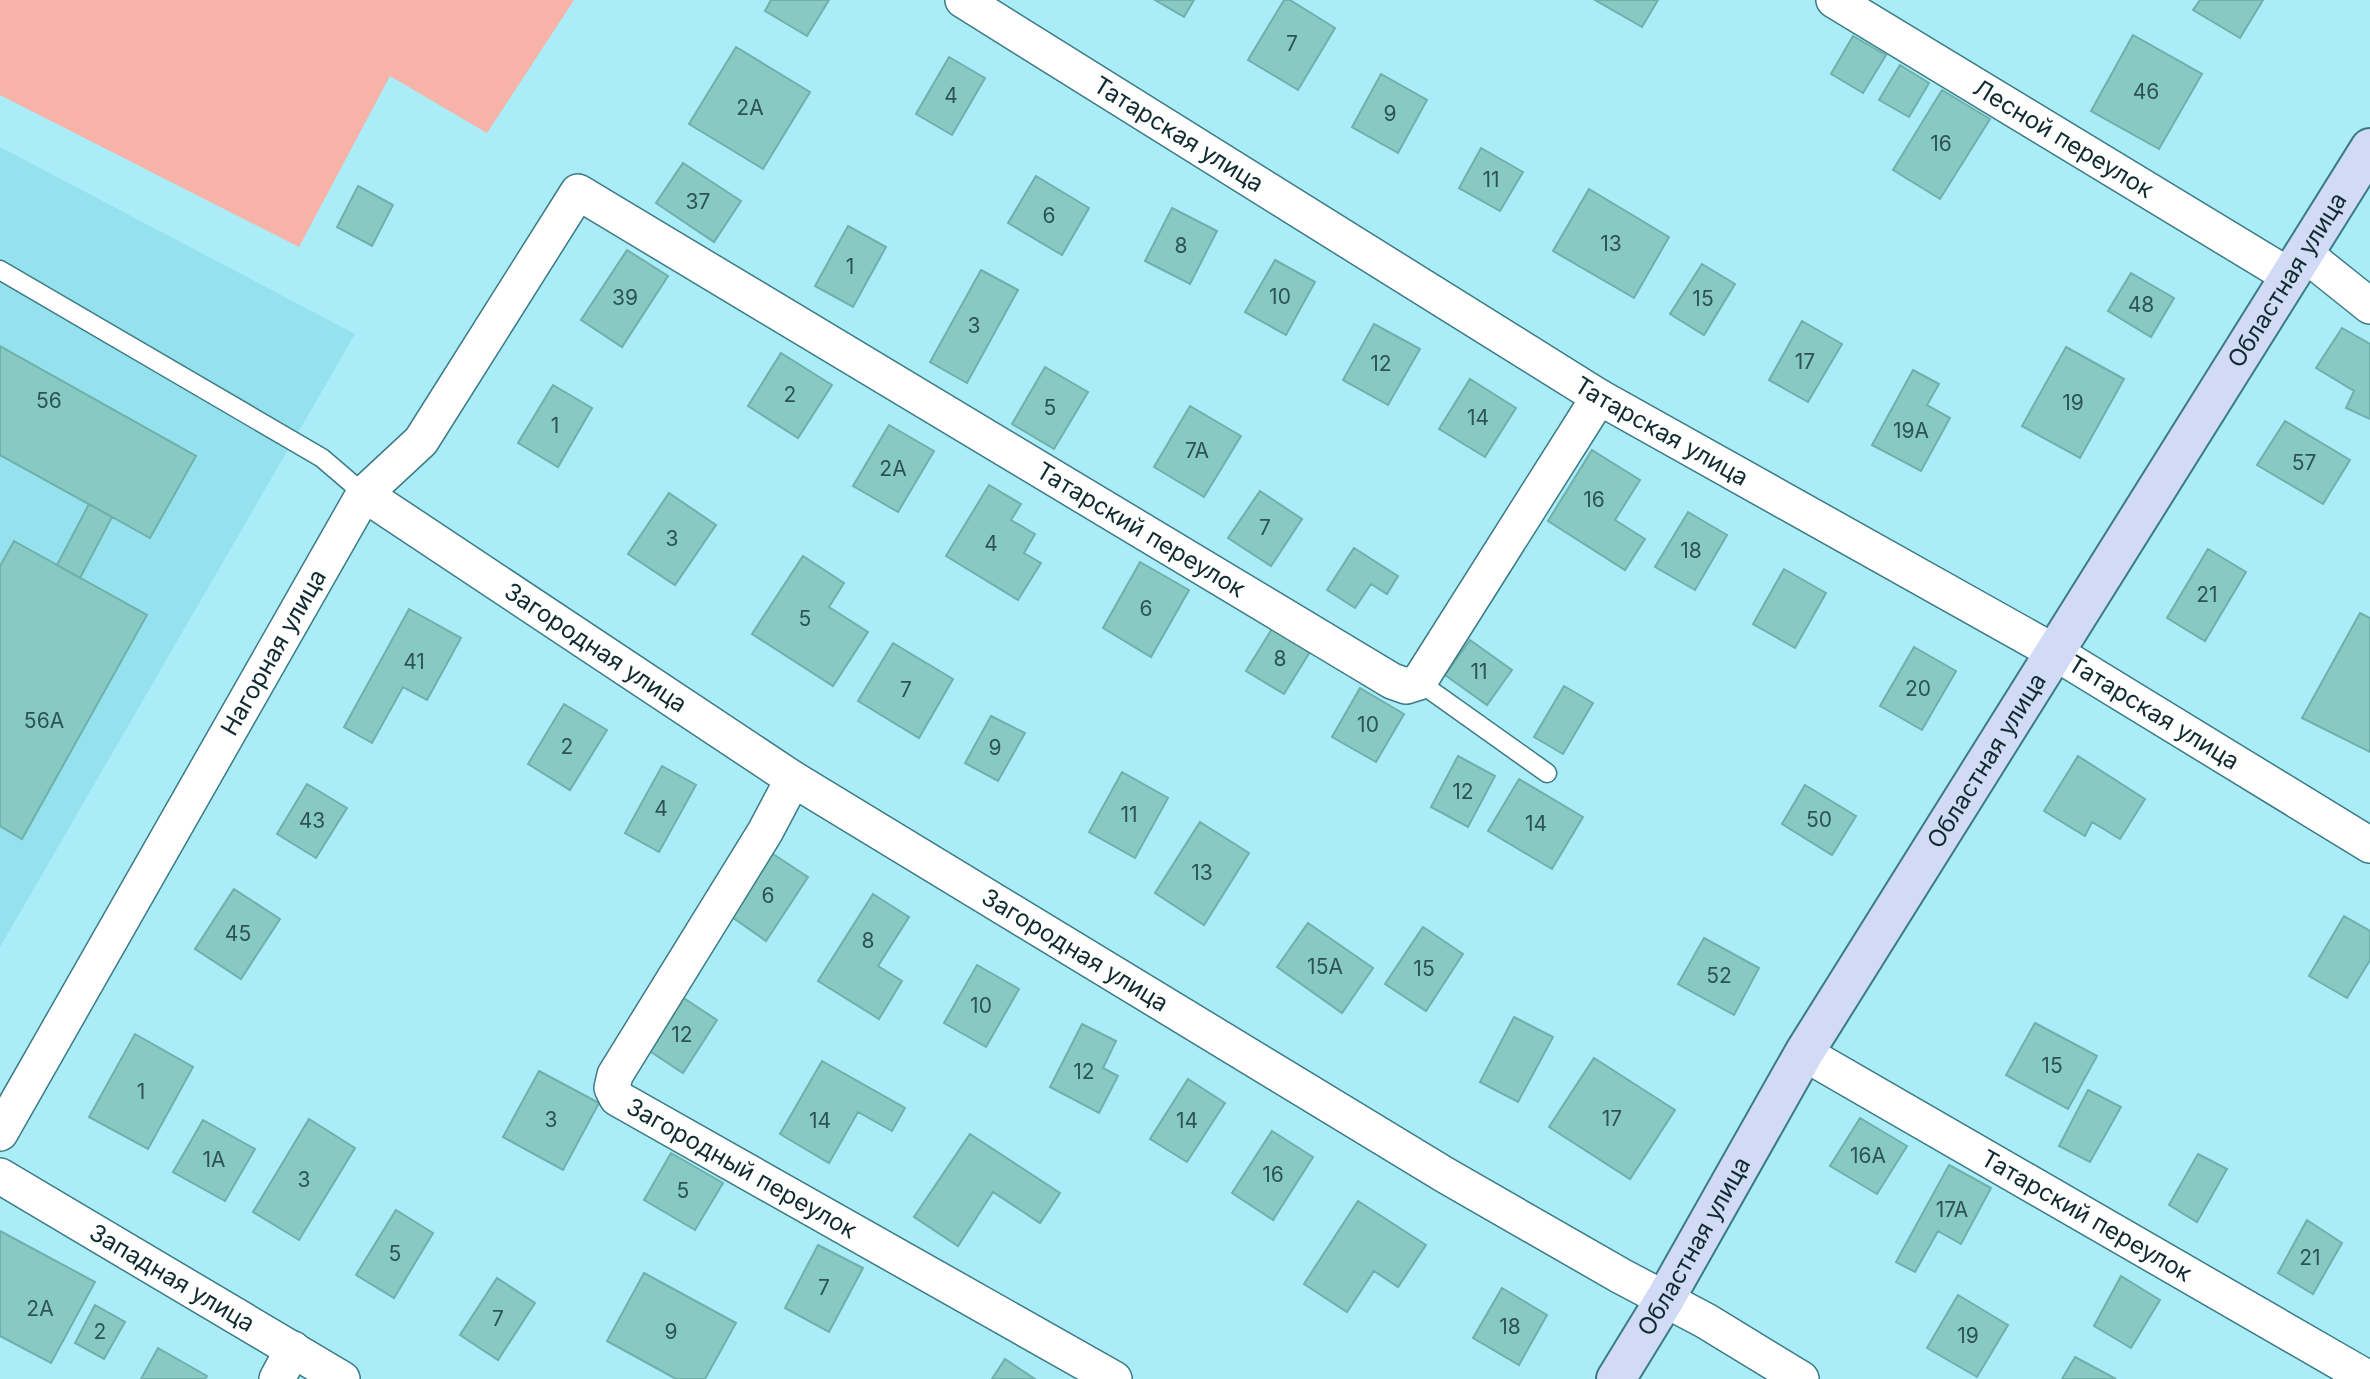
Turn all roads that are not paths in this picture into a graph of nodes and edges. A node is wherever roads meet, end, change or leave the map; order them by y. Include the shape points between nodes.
1 (963, 0) edge
2 (1834, 0) edge
3 (2370, 148) edge
4 (578, 192) joint
5 (2298, 266) junction
6 (0, 270) edge
7 (2370, 306) edge
8 (1599, 397) junction
9 (364, 494) junction
10 (2056, 653) junction
11 (1419, 682) junction
12 (1547, 773) dead end
13 (793, 779) junction
14 (2370, 845) edge
15 (1804, 1053) junction
16 (0, 1133) edge
17 (0, 1176) edge
18 (1665, 1299) junction
19 (285, 1364) edge
20 (342, 1379) edge
21 (1114, 1379) edge
22 (1616, 1379) edge
23 (1801, 1379) edge
24 (2369, 1379) edge

1 - 8 street, Татарская улица
2 - 5 street, Лесной переулок
3 - 5 main road, Областная улица
4 - 9 street, Нагорная улица via 421,441
4 - 11 street, Татарский переулок via 1392,681 1406,686
5 - 7 street, Лесной переулок
5 - 10 main road, Областная улица
6 - 9 lane via 322,458
8 - 10 street, Татарская улица
8 - 11 street
9 - 13 street, Загородная улица
9 - 16 street, Нагорная улица
10 - 14 street, Татарская улица
10 - 15 main road, Областная улица
11 - 12 lane
13 - 18 street, Загородная улица via 1445,1175
13 - 21 street, Загородный переулок via 615,1075 612,1088 617,1098
15 - 18 main road, Областная улица
15 - 24 street, Татарский переулок
17 - 19 street, Западная улица
18 - 22 main road, Областная улица
18 - 23 street, Загородная улица
19 - 20 street, Западная улица

